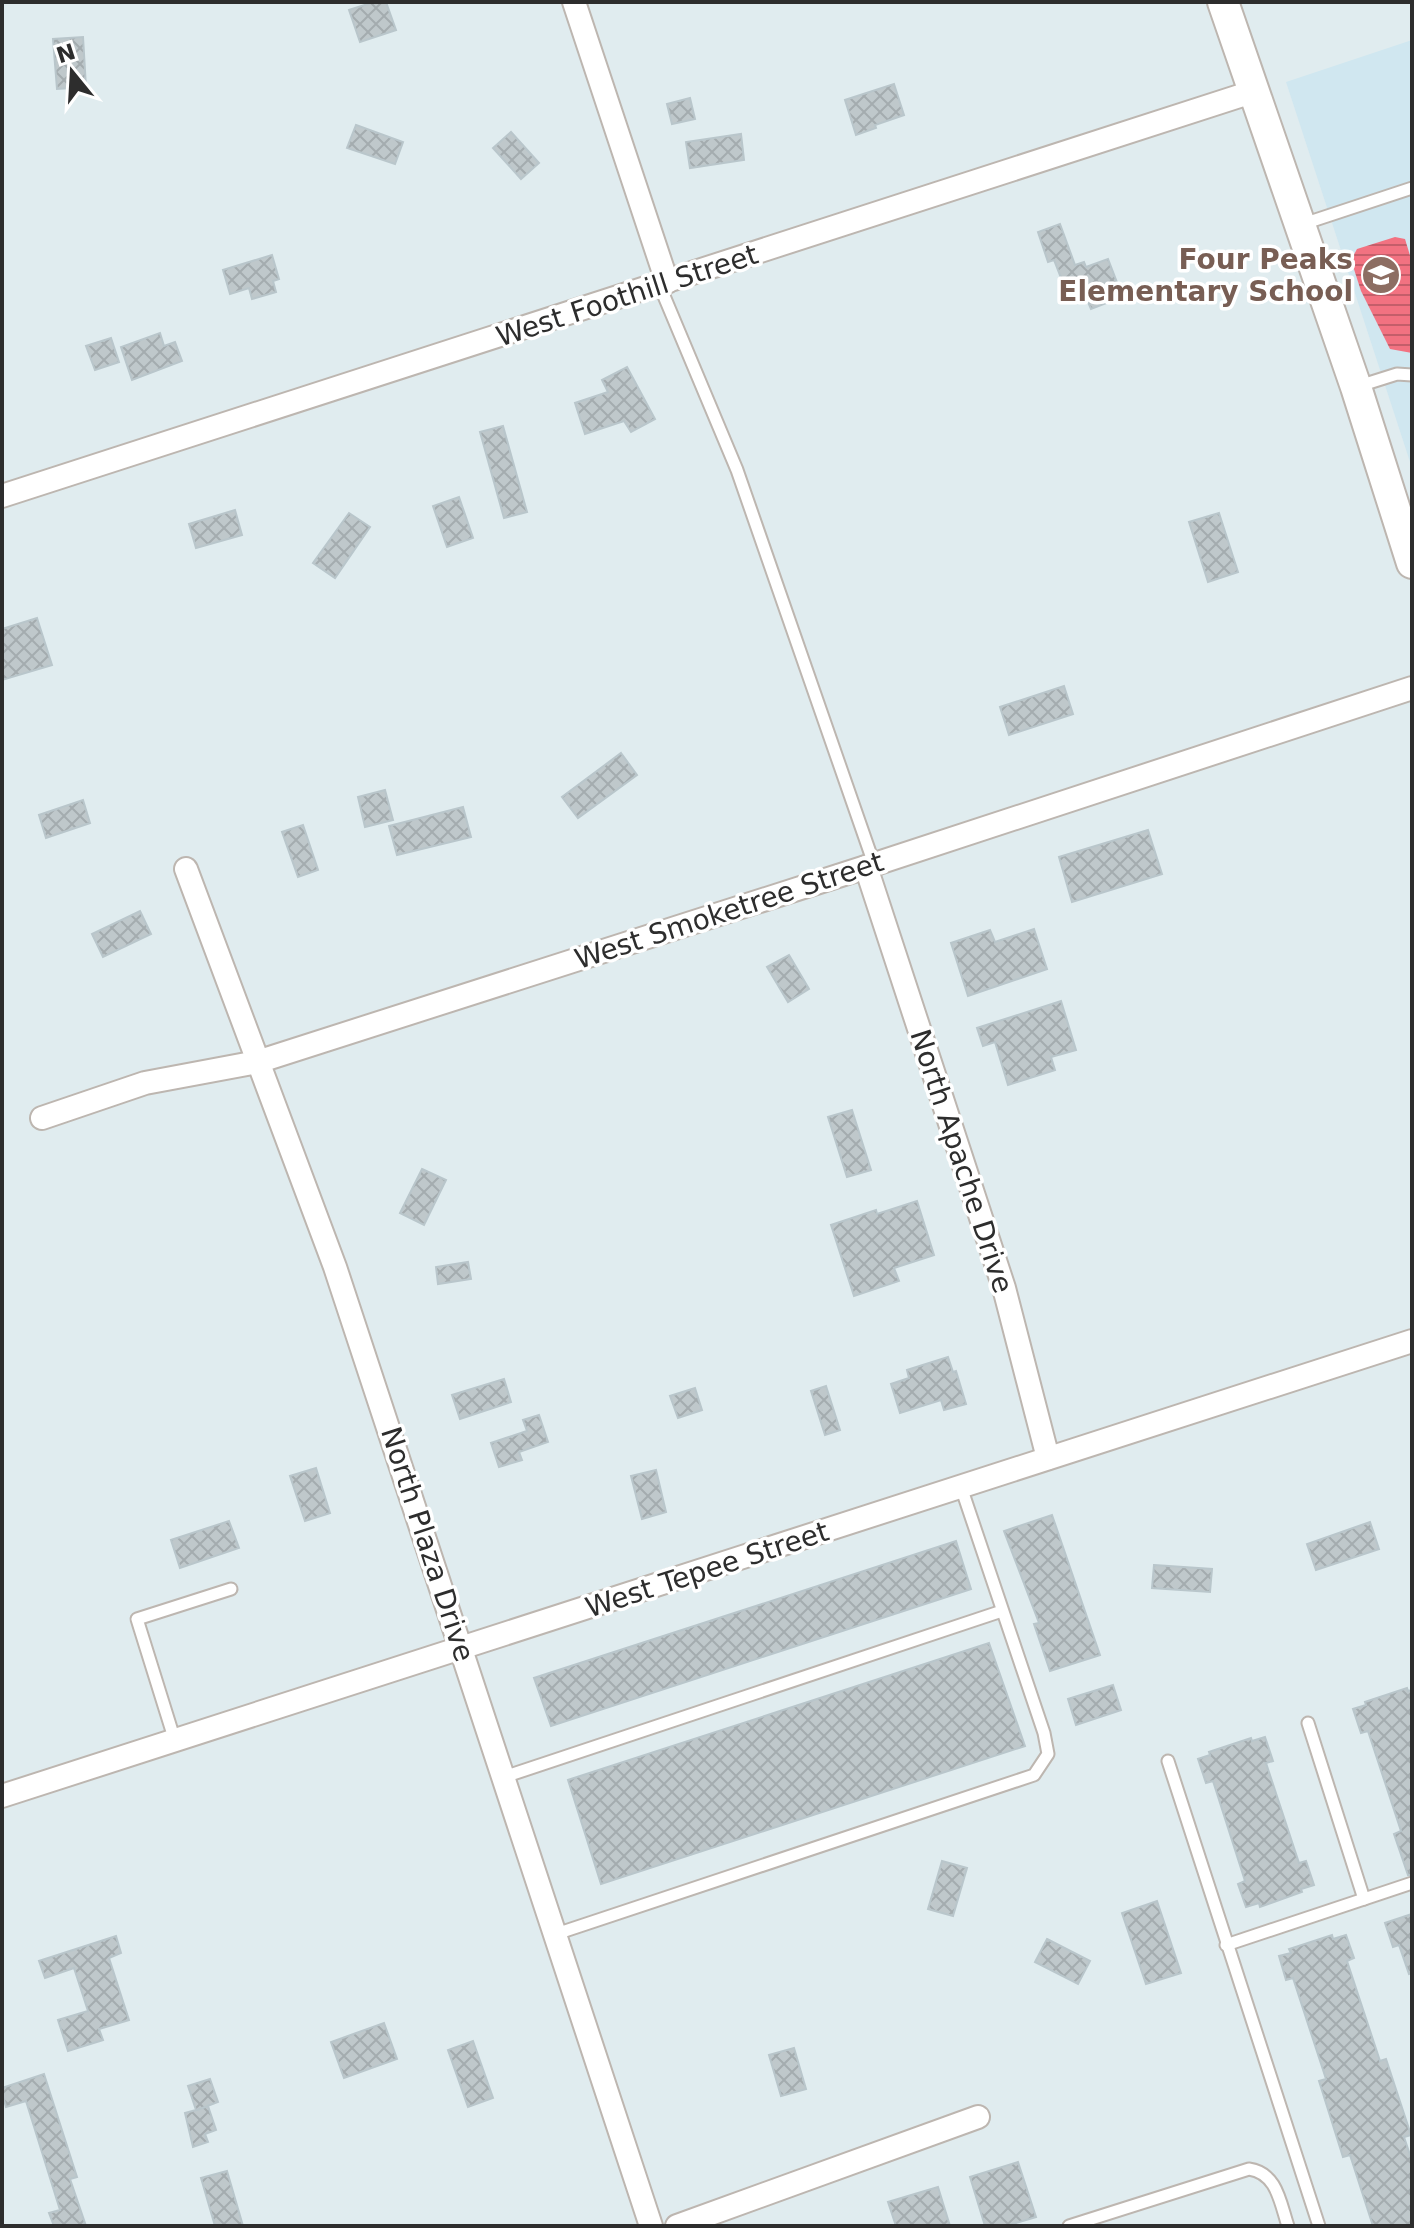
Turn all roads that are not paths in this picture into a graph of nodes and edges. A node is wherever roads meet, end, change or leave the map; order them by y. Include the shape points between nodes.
1 (574, 2) edge
2 (1223, 2) edge
3 (1252, 92) junction
4 (1412, 188) edge
5 (1298, 226) junction
6 (663, 283) junction
7 (1412, 375) edge
8 (1356, 387) junction
9 (2, 496) edge
10 (1412, 563) edge
11 (1412, 688) edge
12 (870, 865) junction
13 (186, 869) dead end
14 (257, 1062) junction
15 (42, 1118) dead end
16 (1412, 1341) edge
17 (1048, 1458) junction
18 (961, 1487) junction
19 (231, 1589) dead end
20 (1002, 1611) junction
21 (462, 1648) junction
22 (1308, 1723) dead end
23 (175, 1741) junction
24 (1168, 1761) dead end
25 (504, 1777) junction
26 (2, 1796) edge
27 (1412, 1883) edge
28 (1364, 1899) junction
29 (556, 1934) junction
30 (1226, 1945) junction
31 (978, 2117) dead end
32 (651, 2226) edge
33 (677, 2226) edge
34 (1069, 2226) edge
35 (1288, 2226) edge
36 (1319, 2226) edge

1 - 6 street
2 - 3 street
3 - 5 street
3 - 6 street, West Foothill Street
4 - 5 lane
5 - 8 street
6 - 9 street, West Foothill Street
6 - 12 lane via 737,470
7 - 8 lane via 1397,374
8 - 10 street
11 - 12 street, West Smoketree Street
12 - 14 street, West Smoketree Street
12 - 17 street, North Apache Drive via 1004,1288
13 - 14 street, North Plaza Drive
14 - 15 street, West Smoketree Street via 145,1083
14 - 21 street, North Plaza Drive via 335,1267
16 - 17 street, West Tepee Street
17 - 18 street, West Tepee Street
18 - 20 lane
18 - 21 street, West Tepee Street
19 - 23 lane via 137,1619
20 - 25 lane
20 - 29 lane via 1044,1733 1048,1754 1034,1775
21 - 23 street, West Tepee Street
21 - 25 street, North Plaza Drive
22 - 28 lane
23 - 26 street, West Tepee Street
24 - 30 lane
25 - 29 street, North Plaza Drive
27 - 28 lane
28 - 30 lane
29 - 32 street, North Plaza Drive
30 - 36 lane
31 - 33 street
34 - 35 lane via 1249,2169 1269,2177

